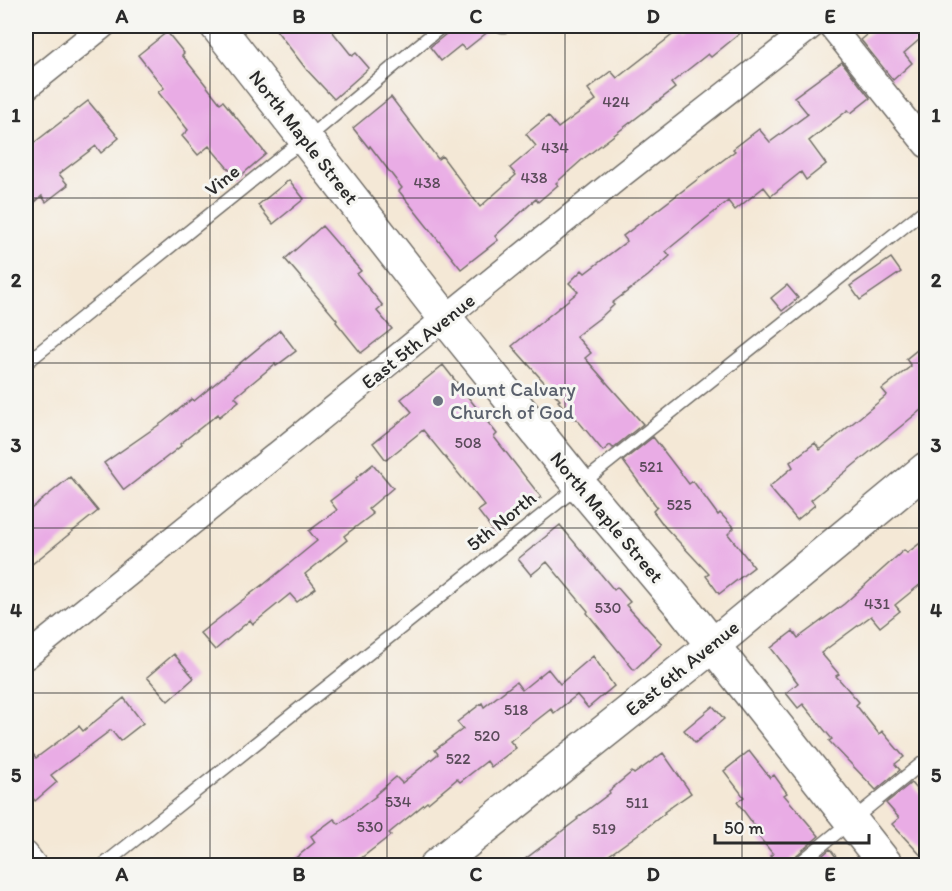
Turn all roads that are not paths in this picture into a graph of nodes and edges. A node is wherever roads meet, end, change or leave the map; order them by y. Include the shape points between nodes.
1 (103, 26) edge
2 (218, 26) edge
3 (442, 26) edge
4 (812, 26) edge
5 (831, 26) edge
6 (26, 88) edge
7 (305, 140) junction
8 (927, 145) edge
9 (927, 209) edge
10 (446, 319) junction
11 (26, 363) edge
12 (927, 469) edge
13 (579, 484) junction
14 (712, 646) junction
15 (26, 657) edge
16 (927, 760) edge
17 (852, 820) junction
18 (26, 854) edge
19 (35, 866) edge
20 (102, 866) edge
21 (436, 866) edge
22 (796, 866) edge
23 (887, 866) edge

1 - 6 street
2 - 7 street, North Maple Street
3 - 7 lane, Vine
4 - 10 street, East 5th Avenue
5 - 8 street
7 - 10 street, North Maple Street
7 - 11 lane, Vine
9 - 13 lane, 5th North
10 - 13 street, North Maple Street
10 - 15 street, East 5th Avenue
12 - 14 street, East 6th Avenue
13 - 14 street, North Maple Street
13 - 20 lane, 5th North
14 - 17 street, North Maple Street
14 - 21 street, East 6th Avenue
16 - 17 lane
17 - 22 lane
17 - 23 street, North Maple Street
18 - 19 street

